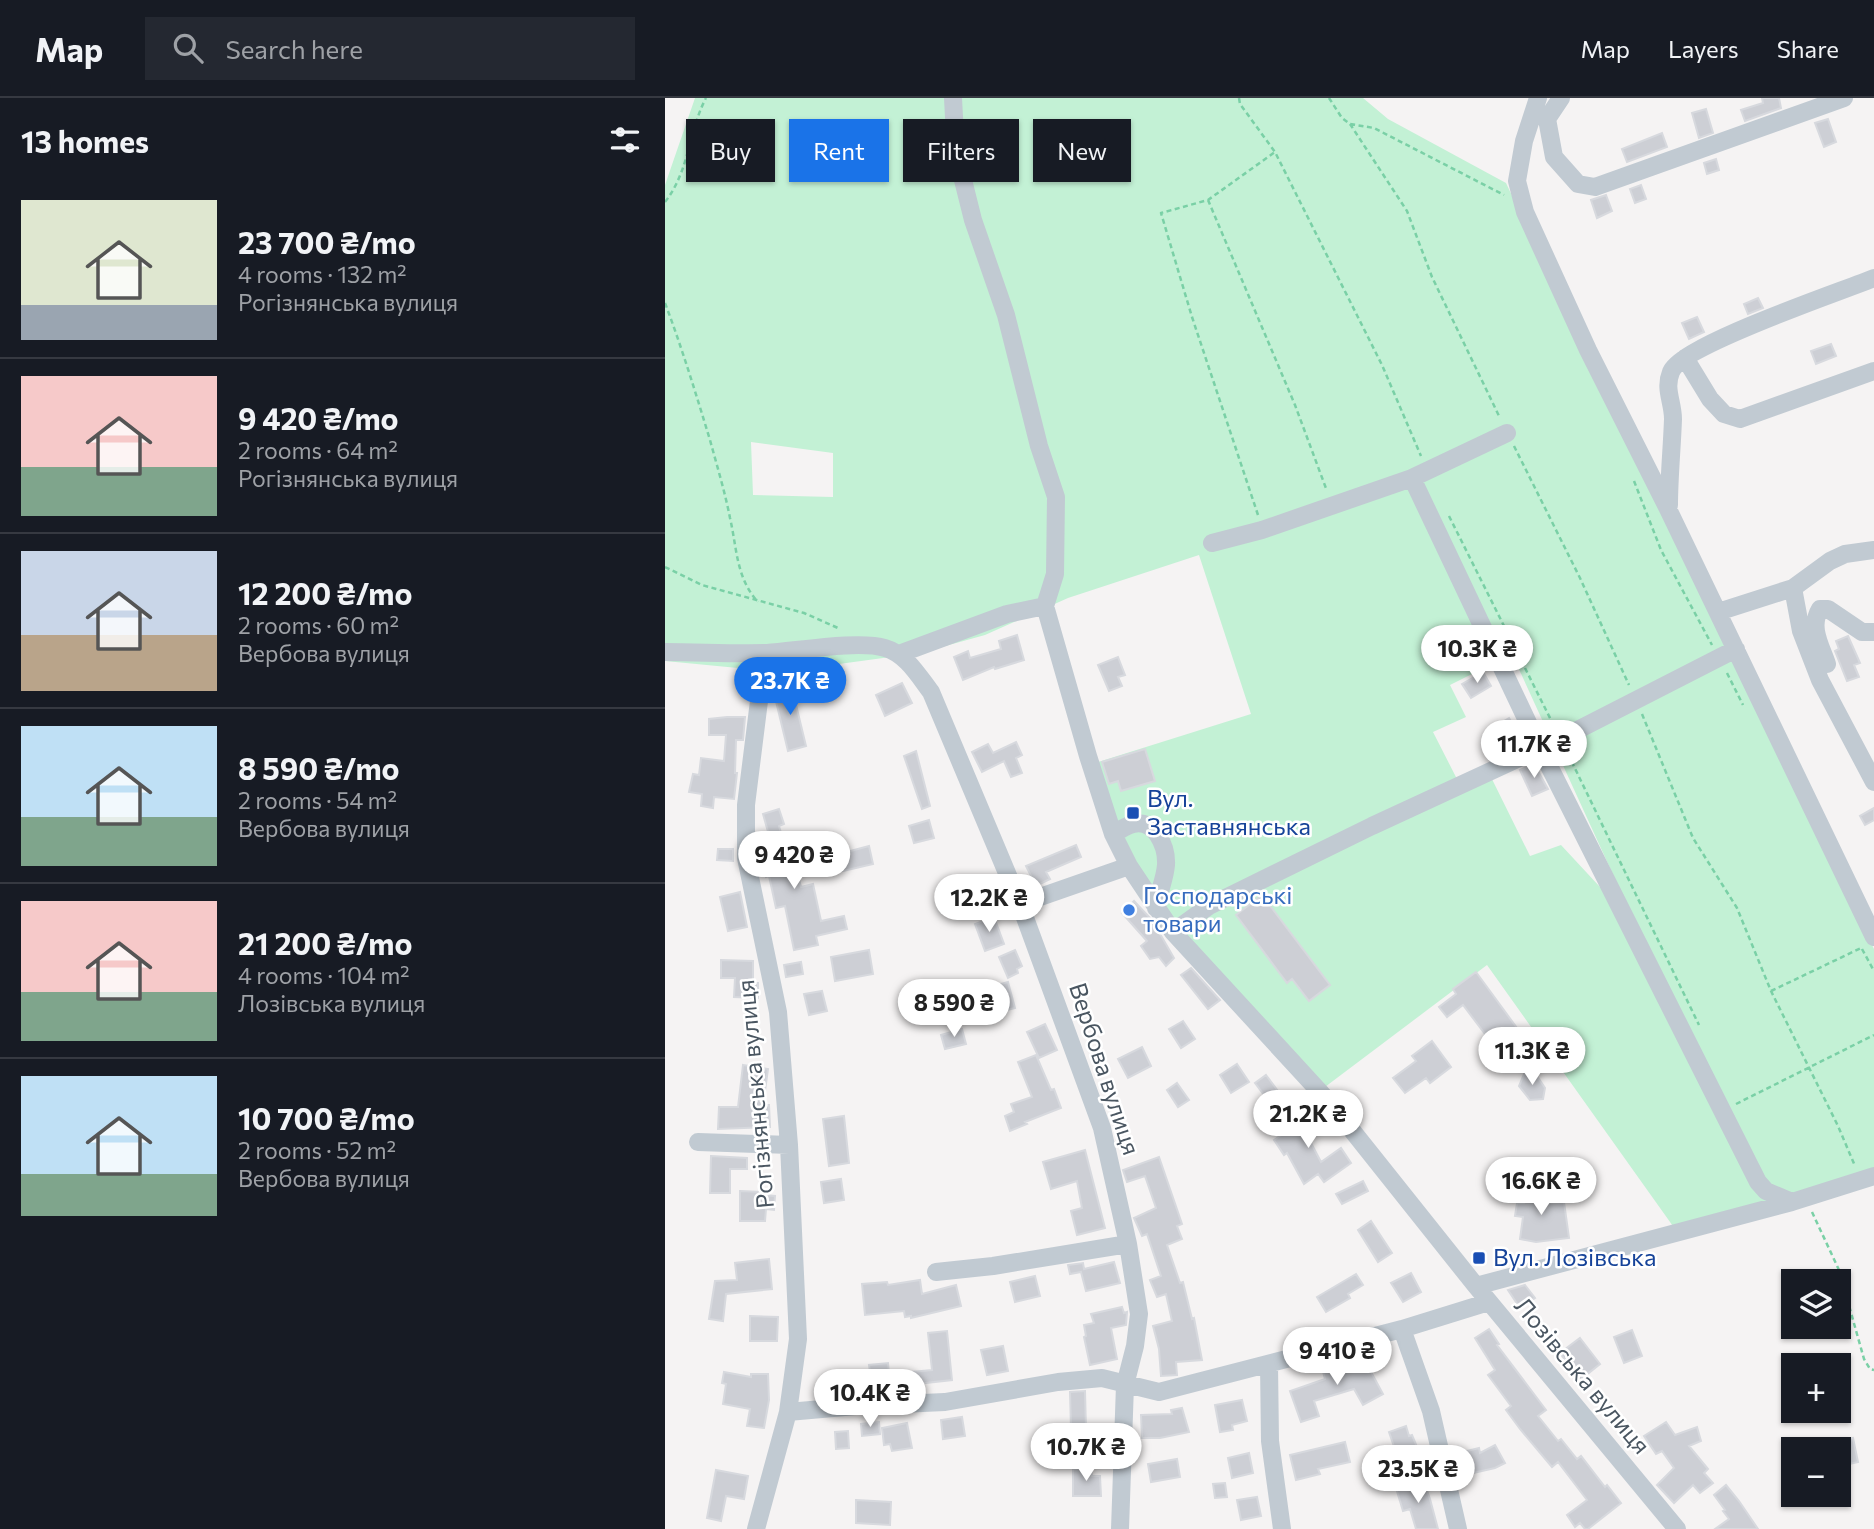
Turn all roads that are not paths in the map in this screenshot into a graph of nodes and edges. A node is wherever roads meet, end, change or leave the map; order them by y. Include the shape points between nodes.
1 (953, 98) edge
2 (1538, 98) edge
3 (1561, 98) edge
4 (1844, 98) edge
5 (1874, 278) edge
6 (1685, 358) junction
7 (1874, 372) edge
8 (1507, 433) road end
9 (1419, 474) junction
10 (1668, 509) junction
11 (1212, 543) dead end
12 (1874, 550) edge
13 (1793, 588) junction
14 (1045, 606) junction
15 (1718, 612) junction
16 (1874, 632) edge
17 (1736, 649) junction
18 (665, 652) edge
19 (765, 653) junction
20 (899, 654) junction
21 (1827, 664) dead end
22 (1540, 748) junction
23 (1874, 782) edge
24 (1113, 834) junction
25 (1129, 866) junction
26 (1020, 904) junction
27 (1156, 908) junction
28 (1173, 932) junction
29 (1874, 937) edge
30 (698, 1142) dead end
31 (789, 1144) junction
32 (1867, 1177) edge
33 (1797, 1200) junction
34 (1128, 1244) junction
35 (936, 1272) dead end
36 (1476, 1286) junction
37 (1489, 1302) junction
38 (1402, 1329) junction
39 (1269, 1364) junction
40 (1125, 1385) junction
41 (788, 1412) junction
42 (756, 1529) edge
43 (1119, 1529) edge
44 (1282, 1529) edge
45 (1458, 1529) edge
46 (1677, 1529) edge

1 - 14 street via 955,136 973,220 1006,314 1056,497 1055,574
2 - 10 street via 1517,181 1525,212
3 - 4 street via 1547,119 1553,157 1578,184 1595,187
5 - 6 street via 1735,333
6 - 7 street via 1710,400 1724,414 1740,419
6 - 10 street via 1672,369 1667,387 1673,415
8 - 9 street
9 - 11 street
9 - 22 street
10 - 15 street
12 - 13 street via 1830,561
13 - 15 street
13 - 23 street via 1801,631 1820,680
14 - 20 street via 1007,614
14 - 24 street, Лозівська вулиця
15 - 17 street
16 - 21 street via 1862,632 1828,609 1820,610 1816,632
17 - 22 street
17 - 29 street
18 - 19 street
19 - 20 street via 860,645
19 - 31 street, Рогізнянська вулиця via 746,805 745,858 778,1012
20 - 26 street, Вербова вулиця via 930,691
22 - 28 street via 1209,906
22 - 33 street via 1758,1182 1766,1191
24 - 25 street, Лозівська вулиця
24 - 27 street via 1133,824 1154,829 1165,851 1166,866
25 - 26 street
25 - 27 street, Лозівська вулиця
26 - 34 street, Вербова вулиця via 1102,1128
27 - 28 street, Лозівська вулиця
28 - 36 street, Лозівська вулиця via 1331,1104
30 - 31 street
31 - 41 street, Рогізнянська вулиця via 798,1339
32 - 33 street
33 - 36 street
34 - 35 street
34 - 40 street, Вербова вулиця via 1139,1314
36 - 37 street, Лозівська вулиця
37 - 38 street
37 - 46 street, Лозівська вулиця
38 - 39 street
38 - 45 street via 1431,1411
39 - 40 street via 1159,1392
39 - 44 street via 1270,1441
40 - 41 street via 1102,1378 945,1402
40 - 43 street, Вербова вулиця
41 - 42 street, Рогізнянська вулиця

